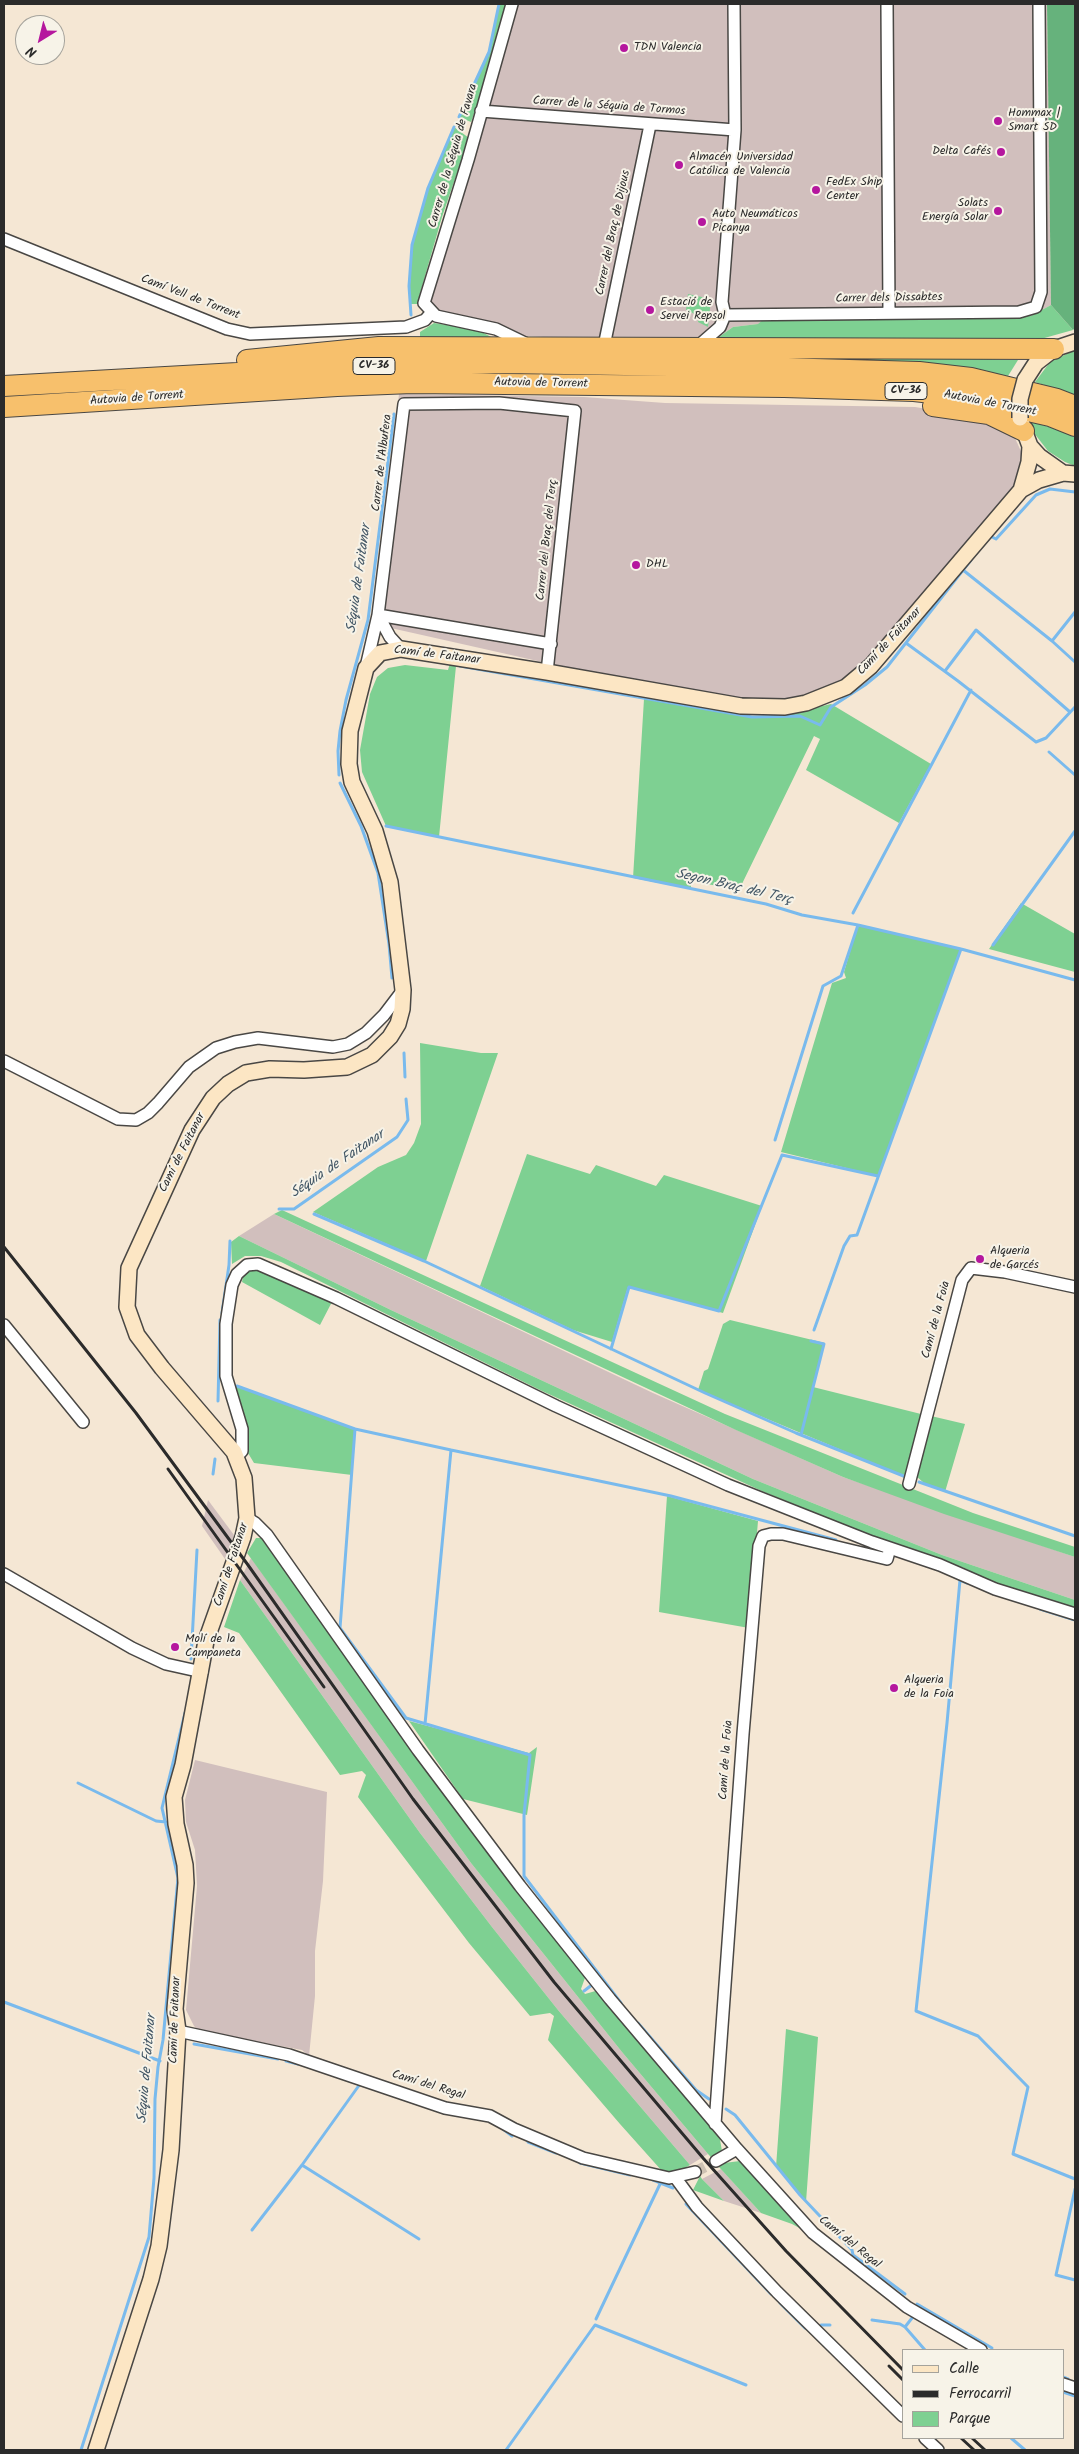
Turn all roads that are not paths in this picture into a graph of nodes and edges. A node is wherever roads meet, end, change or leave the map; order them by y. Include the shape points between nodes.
1 (512, 4) edge
2 (734, 4) edge
3 (887, 4) edge
4 (1039, 4) edge
5 (481, 111) junction
6 (650, 125) junction
7 (735, 130) junction
8 (4, 239) edge
9 (431, 313) junction
10 (889, 313) junction
11 (725, 315) junction
12 (1075, 342) edge
13 (604, 346) junction
14 (534, 347) junction
15 (694, 349) junction
16 (1054, 349) junction
17 (42, 382) junction
18 (522, 384) junction
19 (4, 386) edge
20 (1075, 406) edge
21 (4, 407) edge
22 (576, 411) joint
23 (1075, 426) edge
24 (1025, 432) junction
25 (1069, 474) edge
26 (1021, 490) junction
27 (378, 616) junction
28 (551, 644) junction
29 (401, 649) junction
30 (366, 668) junction
31 (547, 672) junction
32 (402, 990) junction
33 (4, 1061) edge
34 (1075, 1287) edge
35 (4, 1325) edge
36 (83, 1422) dead end
37 (236, 1457) junction
38 (909, 1484) dead end
39 (247, 1518) junction
40 (890, 1548) junction
41 (4, 1574) edge
42 (1075, 1614) edge
43 (202, 1672) junction
44 (178, 2031) junction
45 (715, 2124) junction
46 (737, 2149) junction
47 (716, 2161) tunnel mouth
48 (695, 2172) tunnel mouth
49 (675, 2177) junction
50 (979, 2349) edge
51 (902, 2415) edge
52 (926, 2439) edge
53 (96, 2450) edge
54 (938, 2450) edge

1 - 5 street, Carrer de la Séquia de Favara
2 - 7 street
3 - 10 street
4 - 10 street, Carrer dels Dissabtes via 1041,292 1036,307 1019,312
5 - 6 street, Carrer de la Séquia de Tormos
5 - 9 street, Carrer de la Séquia de Favara via 424,303
6 - 7 street, Carrer de la Séquia de Tormos
6 - 13 street, Carrer del Braç de Dijous
7 - 11 street via 722,302
8 - 9 street, Camí Vell de Torrent via 227,329 250,334 406,327 425,320
9 - 14 street via 496,329
10 - 11 street, Carrer dels Dissabtes
11 - 15 street via 720,327
12 - 16 street
13 - 14 highway
13 - 15 highway
14 - 17 highway via 379,346
15 - 16 highway
16 - 24 street, Camí de Faitanar, bridge via 1036,363 1026,380 1020,399
17 - 19 highway, Autovia de Torrent / CV-36
17 - 20 highway, Autovia de Torrent / CV-36 via 506,363 744,367 928,373 971,378
18 - 21 highway, Autovia de Torrent / CV-36 via 337,386
18 - 23 highway, Autovia de Torrent / CV-36 via 914,391 967,397 1050,416
18 - 24 highway via 721,398 915,404 989,414
22 - 27 street, Carrer de l'Albufera via 499,403 404,404
22 - 28 street, Carrer del Braç del Terç
24 - 25 street via 1047,464
24 - 26 street, Camí de Faitanar via 1030,462
25 - 26 street, Camí de Faitanar via 1039,480
26 - 31 street, Camí de Faitanar via 871,666 846,686 819,699 785,707 741,706
27 - 28 street
27 - 29 street
27 - 30 street, Carrer de l'Albufera
28 - 31 street, Carrer del Braç del Terç
29 - 30 street, Camí de Faitanar via 380,653
29 - 31 street, Camí de Faitanar
30 - 32 street, Camí de Faitanar via 350,731 349,764 352,782 375,831 390,882
32 - 33 street via 384,1015 366,1033 348,1044 324,1046 258,1038 216,1048 189,1067 153,1108 136,1120 118,1119
32 - 37 street, Camí de Faitanar via 398,1024 390,1037 362,1061 340,1068 270,1068 246,1073 213,1098 192,1130 129,1268 127,1307 137,1335
34 - 38 street, Camí de la Foia via 972,1268 962,1280
35 - 36 street
37 - 39 street, Camí de Faitanar via 244,1478
37 - 40 street via 242,1451 242,1429 226,1376 226,1324 232,1285 237,1274 247,1265 258,1264 728,1485
39 - 43 street, Camí de Faitanar via 206,1641
39 - 45 street, Camí del Regal via 266,1535 418,1750 520,1886
40 - 42 street via 996,1589
40 - 45 street, Camí de la Foia via 887,1559 783,1534 763,1536 759,1546
41 - 43 street via 132,1648 166,1664
43 - 44 street, Camí de Faitanar via 174,1796 186,1884 174,2009
44 - 49 street, Camí del Regal via 289,2055 445,2108 490,2116 539,2141 583,2158
44 - 53 street, Camí de Faitanar via 169,2176 159,2246
45 - 46 street, Camí del Regal
46 - 47 street
46 - 50 street, Camí del Regal via 813,2233 907,2307
48 - 49 street, Camí del Regal
49 - 51 street via 697,2207 777,2292
52 - 54 street

